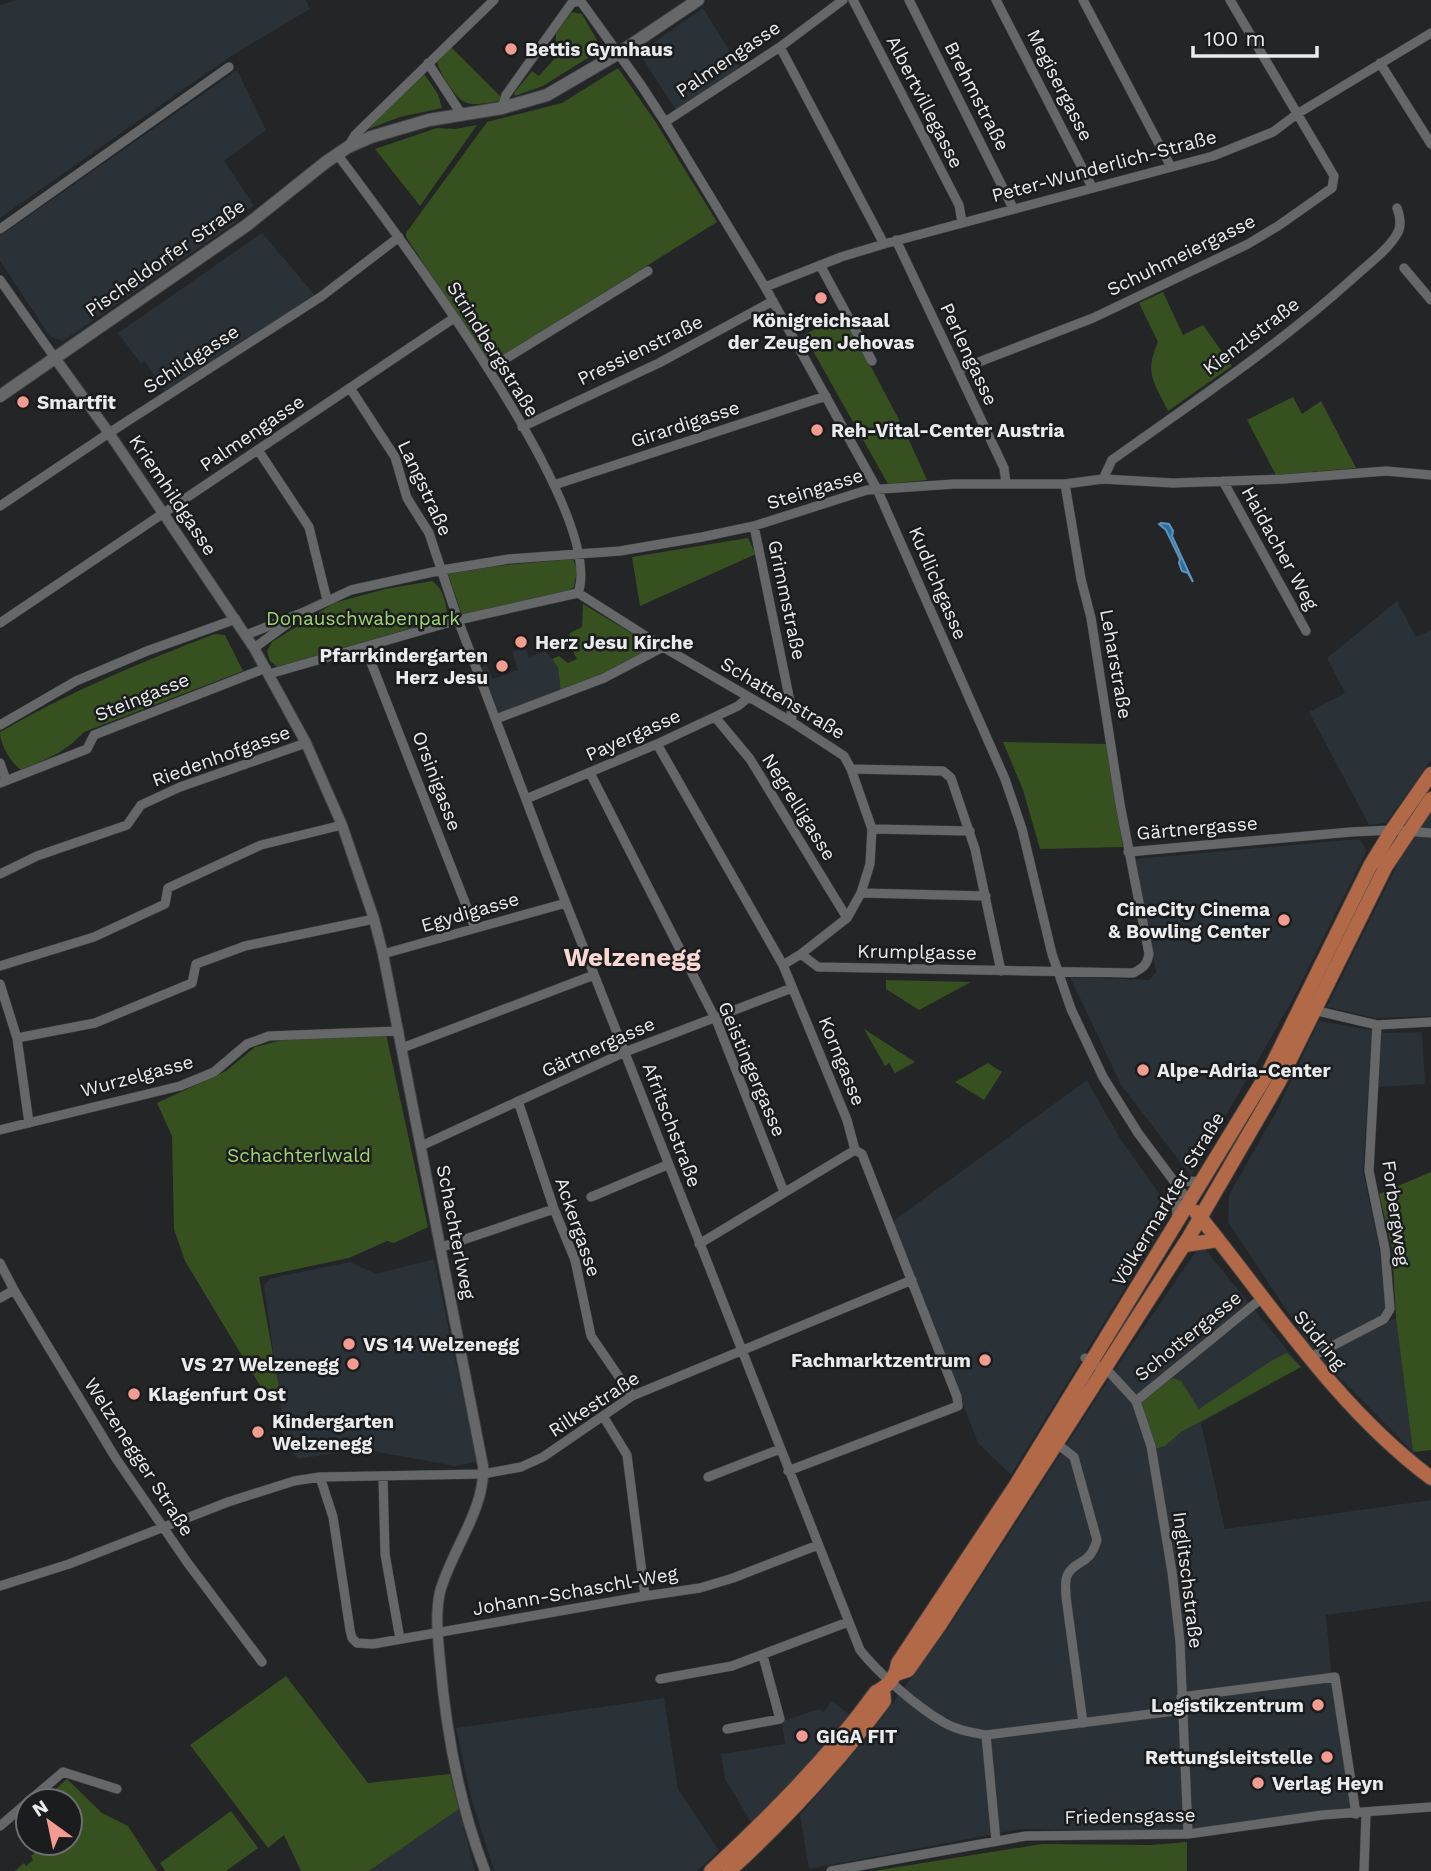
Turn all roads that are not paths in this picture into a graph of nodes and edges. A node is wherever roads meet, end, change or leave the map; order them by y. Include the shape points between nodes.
1 (494, 0) edge
2 (698, 0) edge
3 (843, 0) edge
4 (853, 0) edge
5 (909, 0) edge
6 (996, 0) edge
7 (1083, 0) edge
8 (1230, 0) edge
9 (576, 1) edge
10 (1431, 33) edge
11 (780, 47) junction
12 (619, 53) junction
13 (1380, 63) junction
14 (428, 64) junction
15 (229, 67) dead end
16 (502, 108) junction
17 (462, 114) junction
18 (1297, 114) junction
19 (665, 122) junction
20 (1431, 144) edge
21 (342, 151) junction
22 (1171, 167) junction
23 (1092, 187) junction
24 (1013, 208) junction
25 (1397, 208) dead end
26 (962, 222) junction
27 (0, 229) edge
28 (399, 237) junction
29 (896, 240) junction
30 (884, 244) junction
31 (820, 265) junction
32 (1404, 268) dead end
33 (648, 271) dead end
34 (0, 280) edge
35 (765, 287) junction
36 (1431, 300) edge
37 (773, 301) junction
38 (454, 318) junction
39 (55, 358) junction
40 (872, 361) dead end
41 (489, 369) junction
42 (958, 370) junction
43 (350, 388) junction
44 (0, 396) edge
45 (826, 396) junction
46 (522, 427) junction
47 (109, 433) junction
48 (258, 450) junction
49 (1431, 475) edge
50 (1103, 479) junction
51 (1223, 481) junction
52 (1006, 483) junction
53 (1065, 484) junction
54 (554, 485) junction
55 (877, 489) junction
56 (0, 506) edge
57 (164, 513) junction
58 (754, 526) junction
59 (580, 555) junction
60 (442, 570) junction
61 (578, 593) junction
62 (327, 600) junction
63 (304, 612) junction
64 (236, 619) junction
65 (458, 621) junction
66 (0, 622) edge
67 (1306, 631) dead end
68 (246, 635) junction
69 (366, 647) junction
70 (663, 647) junction
71 (254, 648) junction
72 (268, 671) junction
73 (749, 697) junction
74 (715, 717) junction
75 (496, 719) junction
76 (792, 722) junction
77 (0, 725) edge
78 (306, 743) junction
79 (657, 744) junction
80 (0, 763) edge
81 (851, 769) junction
82 (590, 773) junction
83 (1431, 774) edge
84 (3, 782) edge
85 (526, 799) junction
86 (1431, 799) edge
87 (342, 824) junction
88 (872, 829) junction
89 (1392, 830) junction
90 (970, 831) junction
91 (1408, 831) junction
92 (1431, 833) edge
93 (1128, 852) junction
94 (0, 874) edge
95 (861, 893) junction
96 (986, 896) junction
97 (566, 903) junction
98 (847, 918) junction
99 (374, 919) junction
100 (475, 928) junction
101 (383, 954) junction
102 (802, 954) junction
103 (783, 965) junction
104 (0, 966) edge
105 (1001, 971) junction
106 (1057, 971) junction
107 (594, 975) junction
108 (0, 984) edge
109 (792, 988) junction
110 (1310, 1006) junction
111 (713, 1017) junction
112 (1431, 1022) edge
113 (1377, 1026) junction
114 (399, 1031) junction
115 (17, 1038) junction
116 (402, 1048) junction
117 (625, 1052) junction
118 (518, 1101) junction
119 (29, 1123) junction
120 (0, 1130) edge
121 (421, 1146) junction
122 (855, 1150) junction
123 (667, 1165) junction
124 (1202, 1181) junction
125 (1175, 1182) junction
126 (784, 1192) junction
127 (591, 1197) dead end
128 (1212, 1197) junction
129 (554, 1209) junction
130 (1195, 1211) junction
131 (1177, 1223) junction
132 (1216, 1238) junction
133 (699, 1244) junction
134 (1185, 1245) junction
135 (442, 1247) junction
136 (0, 1263) edge
137 (912, 1280) junction
138 (14, 1290) junction
139 (0, 1298) edge
140 (1262, 1298) junction
141 (741, 1350) junction
142 (1309, 1358) junction
143 (1100, 1367) junction
144 (632, 1396) junction
145 (1136, 1401) junction
146 (603, 1416) junction
147 (1055, 1421) junction
148 (1056, 1443) junction
149 (780, 1450) junction
150 (788, 1471) junction
151 (483, 1474) junction
152 (383, 1476) junction
153 (320, 1477) junction
154 (708, 1477) dead end
155 (1431, 1478) edge
156 (163, 1527) junction
157 (818, 1545) junction
158 (0, 1586) edge
159 (645, 1596) junction
160 (848, 1622) junction
161 (438, 1632) junction
162 (400, 1639) junction
163 (762, 1656) junction
164 (262, 1662) dead end
165 (660, 1679) dead end
166 (890, 1681) junction
167 (1181, 1697) junction
168 (1182, 1710) junction
169 (1083, 1723) junction
170 (727, 1728) dead end
171 (986, 1735) junction
172 (811, 1781) junction
173 (46, 1787) edge
174 (117, 1789) dead end
175 (1431, 1807) edge
176 (1366, 1813) junction
177 (14, 1814) edge
178 (1356, 1814) junction
179 (0, 1826) edge
180 (1188, 1834) junction
181 (996, 1840) junction
182 (736, 1868) edge
183 (485, 1871) edge
184 (711, 1871) edge
185 (831, 1871) edge
186 (1364, 1871) edge

1 - 14 street, Pischeldorfer Straße
2 - 12 main road, Pischeldorfer Straße
3 - 11 street, Palmengasse
4 - 26 street, Albertvillegasse via 959,205
5 - 24 street, Brehmstraße
6 - 23 street, Megisergasse
7 - 22 street
8 - 18 street
9 - 12 street, Kudlichgasse
9 - 16 street via 506,95
10 - 13 street, Peter-Wunderlich-Straße
11 - 19 street, Palmengasse
11 - 30 street
12 - 16 main road, Pischeldorfer Straße via 547,95
12 - 19 street, Kudlichgasse
13 - 18 street, Peter-Wunderlich-Straße
13 - 20 street
14 - 17 street
14 - 21 street, Pischeldorfer Straße
15 - 27 street
16 - 17 main road, Pischeldorfer Straße
17 - 21 main road, Pischeldorfer Straße via 404,126
18 - 22 street, Peter-Wunderlich-Straße via 1265,136
18 - 42 street, Schuhmeiergasse via 1334,176 1325,195 1248,244 1093,317
19 - 35 street, Kudlichgasse
21 - 28 street, Strindbergstraße
21 - 39 main road, Pischeldorfer Straße via 247,226
22 - 23 street, Peter-Wunderlich-Straße
23 - 24 street, Peter-Wunderlich-Straße
24 - 26 street, Peter-Wunderlich-Straße
25 - 50 street, Kienzlstraße via 1400,230 1392,243 1310,315 1112,460
26 - 29 street, Peter-Wunderlich-Straße
28 - 38 street, Strindbergstraße
28 - 47 street, Schildgasse via 322,296
29 - 30 street, Peter-Wunderlich-Straße
29 - 42 street, Perlengasse
30 - 31 street, Peter-Wunderlich-Straße
31 - 35 street, Peter-Wunderlich-Straße
31 - 40 street
32 - 36 street
33 - 41 street
34 - 39 street
35 - 37 street, Kudlichgasse
37 - 45 street, Kudlichgasse
37 - 46 street, Pressienstraße via 639,373
38 - 41 street, Strindbergstraße
38 - 43 street, Palmengasse
39 - 44 main road, Pischeldorfer Straße
39 - 47 street, Kriemhildgasse
41 - 46 street, Strindbergstraße
42 - 52 street, Perlengasse via 1004,468
43 - 48 street, Palmengasse
43 - 60 street, Langstraße via 395,457 407,498 429,533
45 - 54 street, Girardigasse
45 - 55 street, Kudlichgasse
46 - 54 street, Strindbergstraße
47 - 56 street, Schildgasse
47 - 57 street, Kriemhildgasse
48 - 57 street, Palmengasse
48 - 62 street via 309,527
49 - 51 street, Steingasse via 1386,471
50 - 51 street, Steingasse
50 - 53 street, Steingasse
51 - 67 street, Haidacher Weg
52 - 53 street, Steingasse
52 - 55 street, Steingasse
53 - 93 street, Leharstraße
54 - 59 street, Strindbergstraße
55 - 58 street, Steingasse
55 - 106 street, Kudlichgasse via 1005,779
57 - 64 street, Kriemhildgasse
57 - 66 street, Palmengasse
58 - 59 street, Steingasse
58 - 76 street, Grimmstraße
59 - 60 street, Steingasse via 509,559
59 - 61 street, Strindbergstraße
60 - 62 street, Steingasse via 351,590
60 - 65 street, Afritschstraße
61 - 65 street, Steingasse
61 - 70 street, Schattenstraße
62 - 63 street, Steingasse
63 - 68 street, Steingasse
63 - 71 street, Steingasse
64 - 68 street, Schachterlweg
64 - 77 street, Steingasse via 76,681
65 - 69 street, Steingasse
65 - 75 street, Afritschstraße
68 - 71 street, Schachterlweg
69 - 72 street, Steingasse
69 - 100 street, Orsinigasse
70 - 73 street, Schattenstraße
70 - 75 street via 604,678
71 - 72 street, Schachterlweg
72 - 78 street, Schachterlweg
72 - 84 street, Steingasse via 94,735 87,749
73 - 74 street, Payergasse
73 - 76 street, Schattenstraße
74 - 79 street, Payergasse
74 - 98 street, Negrelligasse via 750,759
75 - 85 street, Afritschstraße
76 - 81 street, Schattenstraße via 838,751
78 - 87 street, Schachterlweg
78 - 94 street, Riedenhofgasse via 180,787 141,805 127,825
79 - 82 street, Payergasse
79 - 103 street, Korngasse
80 - 84 street
81 - 88 street, Schattenstraße
81 - 90 street via 943,771 951,778
82 - 85 street, Payergasse
82 - 111 street, Geistingergasse
83 - 89 main road, Völkermarkter Straße
85 - 97 street, Afritschstraße
86 - 91 main road, Völkermarkter Straße
87 - 99 street, Schachterlweg
87 - 104 street via 261,845 168,888 165,904 94,937
88 - 90 street
88 - 95 street, Schattenstraße via 870,864
89 - 91 street, Gärtnergasse
89 - 93 street, Gärtnergasse
89 - 110 main road, Völkermarkter Straße via 1359,886
90 - 96 street
91 - 92 street, Gärtnergasse
91 - 110 main road, Völkermarkter Straße
93 - 106 street, Gärtnergasse via 1147,962 1133,973
95 - 96 street
95 - 98 street, Schattenstraße
96 - 105 street
97 - 100 street, Egydigasse
97 - 107 street, Afritschstraße
98 - 102 street, Schattenstraße
99 - 101 street, Schachterlweg
99 - 115 street via 245,946 196,964 192,983 95,1023
100 - 101 street, Egydigasse
101 - 114 street, Schachterlweg
102 - 103 street
102 - 105 street, Krumplgasse via 818,967
103 - 109 street, Korngasse
105 - 106 street, Krumplgasse
106 - 125 street, Kudlichgasse via 1103,1077
107 - 116 street
107 - 117 street, Afritschstraße
108 - 115 street
109 - 111 street, Gärtnergasse
109 - 122 street, Korngasse
110 - 113 street
110 - 124 main road, Völkermarkter Straße
110 - 128 main road, Völkermarkter Straße via 1279,1082
111 - 117 street, Gärtnergasse
111 - 126 street, Geistingergasse
112 - 113 street
113 - 142 street, Forbergweg via 1369,1171 1385,1250 1390,1309 1384,1319
114 - 116 street, Schachterlweg
114 - 119 street, Wurzelgasse via 269,1036 247,1044 214,1072 180,1086
115 - 119 street
116 - 121 street, Schachterlweg
117 - 118 street, Gärtnergasse
117 - 123 street, Afritschstraße
118 - 121 street, Gärtnergasse
118 - 129 street, Ackergasse
119 - 120 street, Wurzelgasse
121 - 135 street, Schachterlweg
122 - 126 street
122 - 137 street, Korngasse via 862,1154
123 - 127 street
123 - 133 street, Afritschstraße
124 - 125 street
124 - 131 main road, Völkermarkter Straße
125 - 130 street, Kudlichgasse
125 - 131 street
126 - 133 street
128 - 130 main road
128 - 132 main road
128 - 134 main road, Völkermarkter Straße
129 - 135 street
129 - 144 street, Ackergasse via 575,1260 591,1336
130 - 131 main road
130 - 132 main road, Südring
131 - 143 main road, Völkermarkter Straße
132 - 134 main road
132 - 140 main road, Südring
133 - 141 street, Afritschstraße
134 - 143 main road, Völkermarkter Straße
135 - 151 street, Schachterlweg
136 - 138 street, Welzenegger Straße
137 - 141 street, Rilkestraße
137 - 150 street, Korngasse via 958,1406
138 - 139 street
138 - 156 street, Welzenegger Straße
140 - 142 main road, Südring
140 - 145 street, Schottergasse
141 - 144 street, Rilkestraße
141 - 149 street, Afritschstraße
142 - 155 main road, Südring via 1384,1439
143 - 145 street, Inglitschstraße
143 - 147 main road, Völkermarkter Straße
143 - 148 main road, Völkermarkter Straße
144 - 146 street, Rilkestraße
145 - 167 street, Inglitschstraße via 1151,1446 1172,1572
146 - 151 street, Rilkestraße via 533,1462
146 - 159 street via 627,1455
147 - 148 street
147 - 166 main road, Völkermarkter Straße
148 - 166 main road, Völkermarkter Straße via 939,1626 908,1670
148 - 169 street via 1074,1457 1097,1540 1088,1560 1066,1577
149 - 150 street, Afritschstraße
149 - 154 street
150 - 157 street, Afritschstraße
151 - 152 street, Rilkestraße
151 - 161 street, Schachterlweg via 476,1504 442,1585
152 - 153 street, Rilkestraße
152 - 162 street via 385,1554
153 - 156 street, Rilkestraße via 270,1487
153 - 162 street, Johann-Schaschl-Weg via 333,1517 352,1638 373,1644
156 - 158 street, Rilkestraße
156 - 164 street, Welzenegger Straße
157 - 159 street, Johann-Schaschl-Weg via 700,1588
157 - 160 street, Afritschstraße
159 - 161 street, Johann-Schaschl-Weg
160 - 163 street
160 - 166 street, Afritschstraße via 860,1650
161 - 162 street, Johann-Schaschl-Weg
161 - 183 street, Schachterlweg via 449,1740
163 - 165 street via 712,1671
163 - 170 street via 780,1719
166 - 171 street, Afritschstraße via 944,1723
166 - 172 main road, Völkermarkter Straße via 876,1692
167 - 168 street, Inglitschstraße
167 - 178 street via 1335,1677
168 - 169 street
168 - 180 street, Inglitschstraße
169 - 171 street
171 - 181 street
172 - 182 main road, Völkermarkter Straße
172 - 184 main road, Völkermarkter Straße
173 - 174 street via 63,1772
175 - 176 street, Friedensgasse
176 - 178 street, Friedensgasse
176 - 186 street
177 - 179 street
178 - 180 street, Friedensgasse
180 - 181 street, Friedensgasse
181 - 185 street, Friedensgasse

